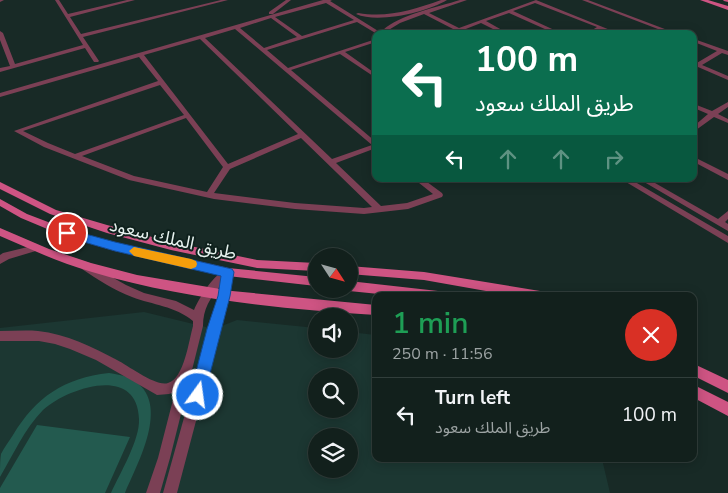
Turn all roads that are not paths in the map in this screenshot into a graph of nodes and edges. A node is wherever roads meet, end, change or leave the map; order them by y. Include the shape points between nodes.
1 (57, 0) edge
2 (133, 0) edge
3 (226, 0) edge
4 (289, 0) edge
5 (317, 0) edge
6 (327, 0) edge
7 (336, 0) edge
8 (445, 0) edge
9 (466, 0) edge
10 (534, 0) edge
11 (584, 0) edge
12 (703, 0) edge
13 (121, 1) edge
14 (304, 8) junction
15 (728, 8) edge
16 (342, 10) junction
17 (509, 11) junction
18 (426, 13) junction
19 (272, 15) junction
20 (67, 16) junction
21 (358, 17) junction
22 (481, 21) junction
23 (236, 27) junction
24 (602, 27) junction
25 (380, 30) edge
26 (386, 30) edge
27 (459, 30) joint
28 (499, 30) edge
29 (552, 30) edge
30 (596, 30) edge
31 (609, 30) edge
32 (663, 30) edge
33 (0, 33) edge
34 (80, 36) junction
35 (201, 37) junction
36 (301, 38) junction
37 (372, 41) edge
38 (697, 41) edge
39 (86, 46) junction
40 (262, 50) junction
41 (721, 51) junction
42 (7, 52) junction
43 (341, 52) junction
44 (0, 53) edge
45 (728, 53) edge
46 (140, 54) junction
47 (96, 61) junction
48 (697, 65) edge
49 (12, 66) junction
50 (697, 67) edge
51 (0, 70) edge
52 (287, 70) junction
53 (372, 73) edge
54 (728, 78) edge
55 (162, 82) junction
56 (0, 88) edge
57 (0, 95) edge
58 (728, 104) edge
59 (697, 107) edge
60 (713, 114) junction
61 (187, 116) junction
62 (728, 121) edge
63 (697, 127) edge
64 (302, 135) junction
65 (372, 142) edge
66 (372, 146) edge
67 (76, 156) junction
68 (697, 161) edge
69 (330, 162) junction
70 (227, 167) junction
71 (728, 177) edge
72 (422, 182) edge
73 (630, 182) edge
74 (648, 182) edge
75 (0, 185) edge
76 (209, 195) junction
77 (0, 202) edge
78 (379, 209) junction
79 (728, 214) edge
80 (719, 223) junction
81 (728, 228) edge
82 (0, 232) edge
83 (728, 240) edge
84 (36, 248) junction
85 (0, 260) edge
86 (83, 265) junction
87 (308, 267) edge
88 (358, 271) edge
89 (228, 272) junction
90 (308, 281) edge
91 (358, 287) edge
92 (402, 292) edge
93 (517, 292) edge
94 (206, 293) junction
95 (224, 296) junction
96 (372, 310) edge
97 (196, 318) junction
98 (0, 336) edge
99 (697, 372) edge
100 (185, 374) junction
101 (728, 387) edge
102 (697, 393) edge
103 (728, 409) edge
104 (153, 493) edge
105 (170, 493) edge

1 - 20 street
2 - 13 street
3 - 34 street via 194,5
4 - 19 street
5 - 19 street
6 - 14 street
6 - 16 street
7 - 21 street
8 - 21 street via 396,16
9 - 18 street
10 - 17 street
10 - 24 street
11 - 32 street
12 - 15 main road
13 - 20 street
14 - 16 street
14 - 19 street
16 - 21 street
17 - 22 street
17 - 29 street
18 - 26 street
18 - 27 street
19 - 23 street
19 - 36 street
19 - 47 street
20 - 34 street
21 - 25 street
21 - 36 street
22 - 27 street
22 - 28 street
23 - 35 street
23 - 40 street
24 - 30 street
24 - 31 street
33 - 42 street
34 - 39 street
35 - 46 street
35 - 64 street
36 - 40 street
37 - 43 street
38 - 41 street
39 - 47 street
39 - 49 street
40 - 52 street
41 - 45 street
41 - 48 street
42 - 44 street
42 - 49 street
43 - 52 street
43 - 53 street
46 - 55 street
46 - 57 street
47 - 56 street
49 - 51 street
50 - 54 street
52 - 65 street
55 - 61 street
55 - 67 street via 17,131
58 - 60 street
59 - 60 street
60 - 62 street
60 - 63 street
61 - 67 street
61 - 70 street
64 - 69 street
64 - 70 street
66 - 69 street
67 - 76 street via 132,178
68 - 71 street
69 - 78 street
70 - 76 street
72 - 78 street via 438,196 408,206
73 - 83 street
74 - 80 street
75 - 87 main road via 53,212 134,237 257,264
76 - 78 street via 295,206 364,211
77 - 89 main road, طريق الملك سعود via 24,216 67,233
79 - 80 street
80 - 81 street
82 - 84 main road
84 - 85 street
84 - 86 main road
86 - 94 main road via 128,278
86 - 97 street via 110,284 187,308
88 - 93 main road via 424,276
89 - 90 main road, طريق الملك سعود
89 - 94 street
89 - 95 street
91 - 92 main road
94 - 95 main road
94 - 97 street
95 - 96 main road
95 - 105 street
97 - 100 street via 198,326
98 - 100 street via 38,336 67,343 97,354 157,389 176,387
99 - 101 main road
100 - 104 street
102 - 103 main road

